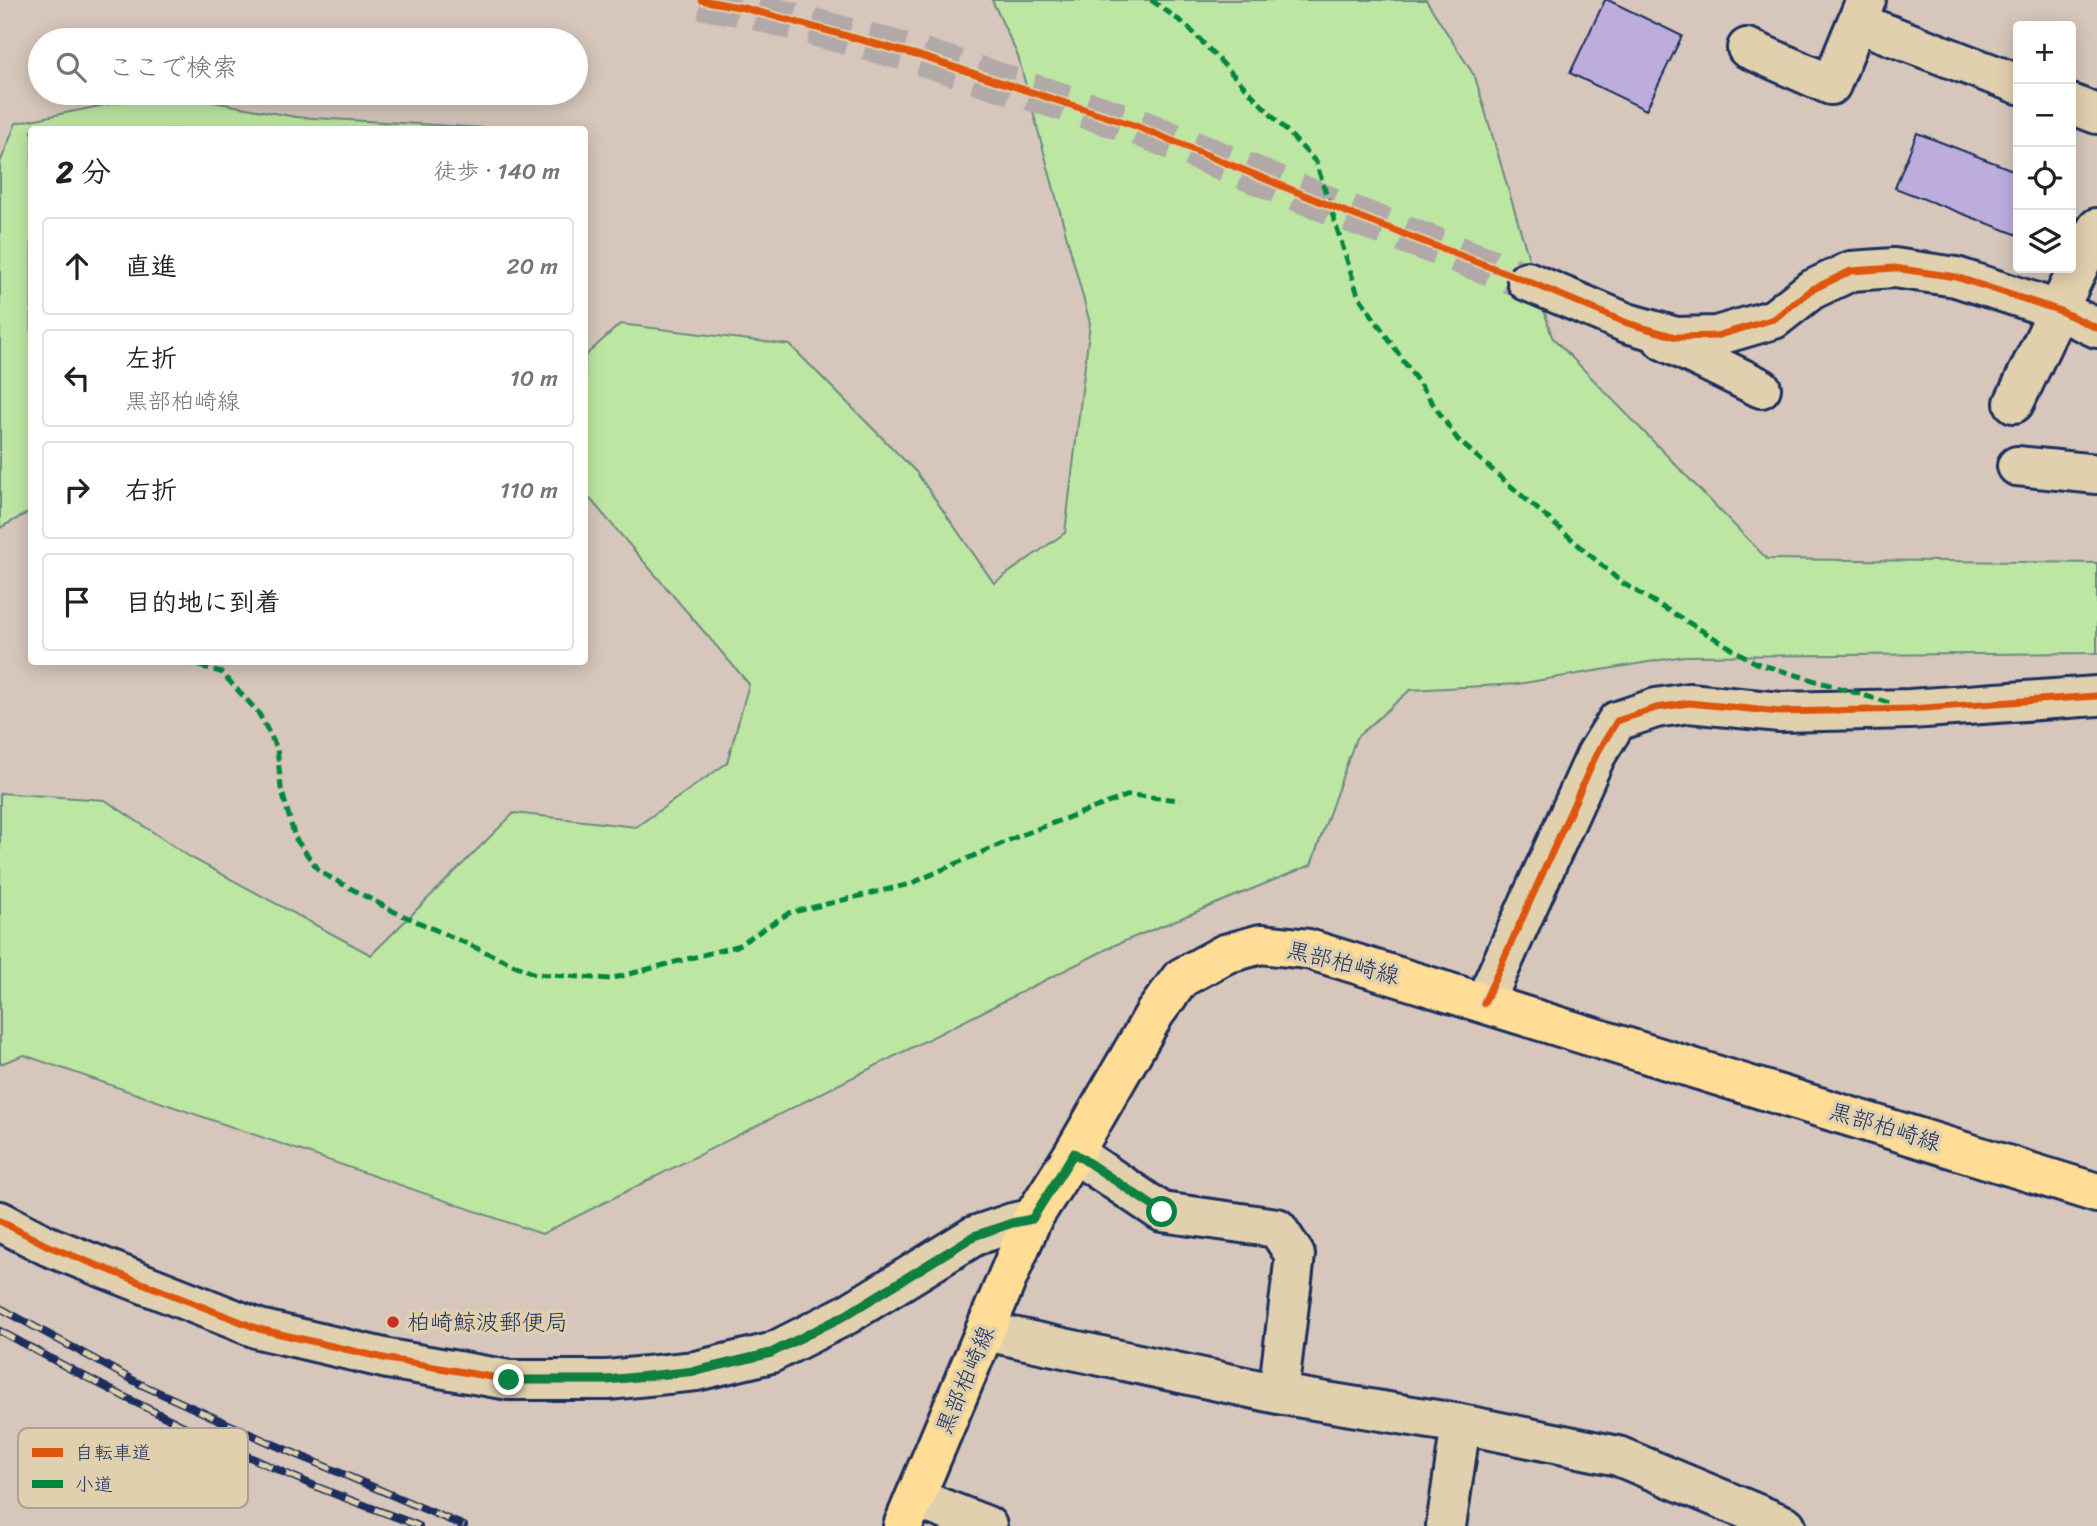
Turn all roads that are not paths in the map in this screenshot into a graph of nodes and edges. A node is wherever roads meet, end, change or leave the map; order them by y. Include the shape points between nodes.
1 (1862, 11) edge
2 (1748, 48) dead end
3 (2013, 82) edge
4 (2076, 106) edge
5 (2097, 114) edge
6 (2097, 228) edge
7 (1527, 281) tunnel mouth
8 (2058, 310) junction
9 (1627, 323) junction
10 (2097, 328) edge
11 (1761, 388) dead end
12 (2014, 403) dead end
13 (2017, 466) dead end
14 (2097, 474) edge
15 (2097, 696) edge
16 (1484, 1003) junction
17 (1074, 1153) junction
18 (2097, 1193) edge
19 (1032, 1219) junction
20 (0, 1221) edge
21 (985, 1331) junction
22 (1278, 1394) junction
23 (1461, 1424) junction
24 (909, 1512) edge
25 (987, 1526) edge
26 (1446, 1526) edge
27 (1786, 1526) edge

1 - 2 street via 1831,85
1 - 3 street
4 - 5 street
6 - 8 street
7 - 9 street
8 - 9 street via 1956,276 1894,268 1851,271 1811,290 1774,319 1716,336 1676,337
8 - 10 street
8 - 12 street
9 - 11 street
13 - 14 street
15 - 16 street via 1793,712 1689,703 1617,721 1596,755
16 - 17 main road, 黒部柏崎線 via 1308,949 1261,944 1225,954 1181,978 1155,1013
16 - 18 main road, 黒部柏崎線
17 - 19 main road, 黒部柏崎線
17 - 22 street via 1162,1212 1277,1228 1295,1255
19 - 20 street via 974,1236 846,1315 771,1353 696,1371 607,1380 509,1380 388,1359 259,1329 48,1246
19 - 21 main road, 黒部柏崎線
21 - 22 street
21 - 24 main road, 黒部柏崎線
22 - 23 street
23 - 26 street
23 - 27 street via 1618,1456
24 - 25 street

